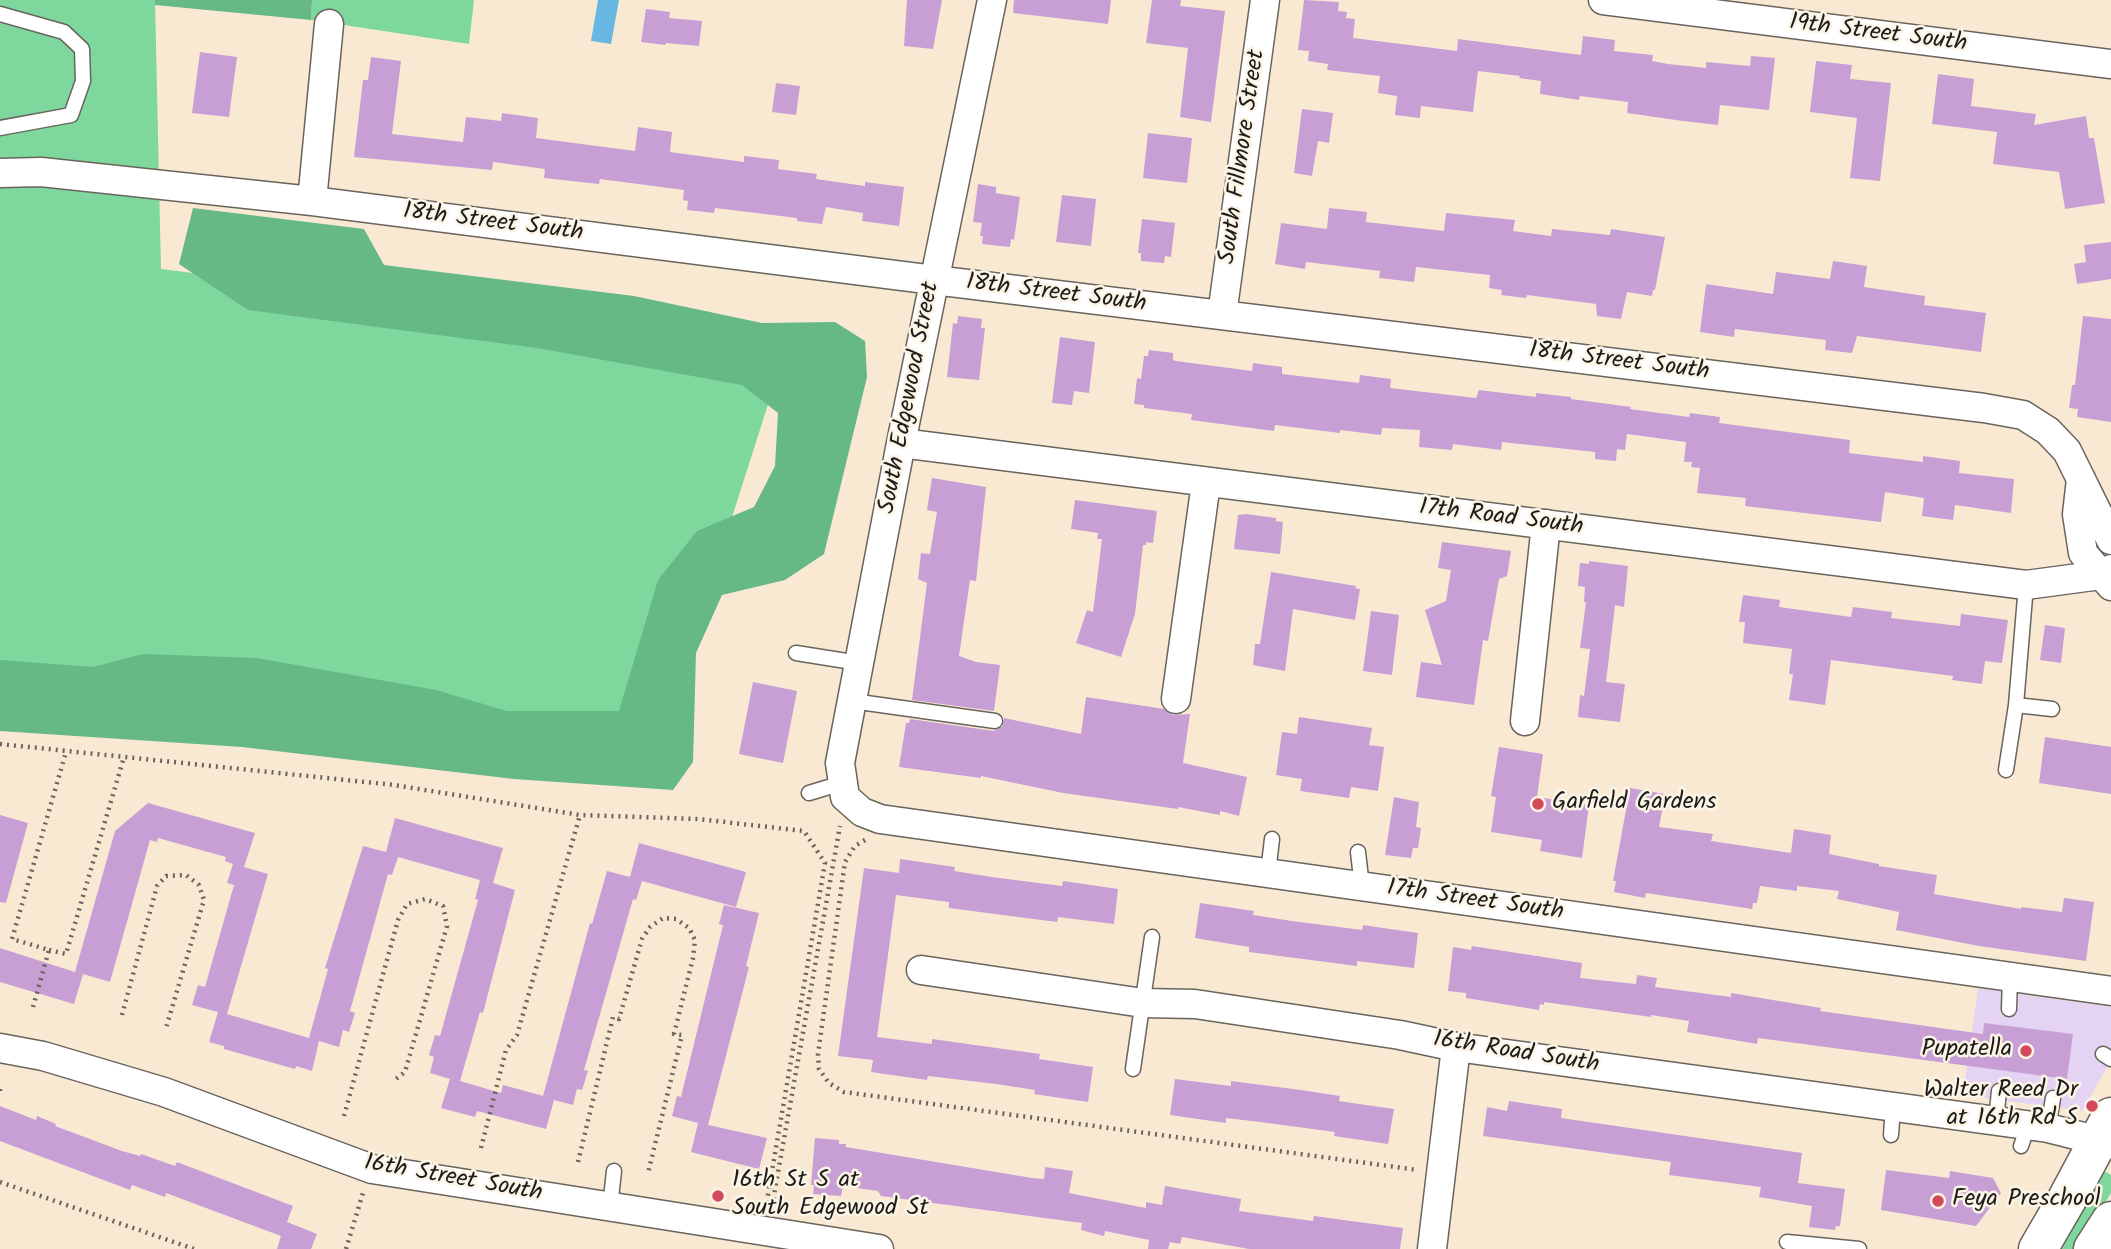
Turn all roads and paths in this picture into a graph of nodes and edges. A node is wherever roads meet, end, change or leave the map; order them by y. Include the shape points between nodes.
1 (992, 0) edge
2 (1265, 0) edge
3 (1603, 0) edge
4 (0, 14) edge
5 (329, 24) dead end
6 (2111, 64) edge
7 (0, 128) edge
8 (0, 173) edge
9 (312, 201) junction
10 (934, 280) junction
11 (1222, 315) junction
12 (901, 443) junction
13 (2081, 479) junction
14 (1206, 483) junction
15 (1546, 524) junction
16 (2111, 540) edge
17 (2108, 577) edge
18 (2026, 585) junction
19 (796, 653) dead end
20 (859, 663) junction
21 (1176, 699) dead end
22 (852, 701) junction
23 (2015, 705) junction
24 (2052, 709) dead end
25 (1525, 721) dead end
26 (995, 722) dead end
27 (0, 744) edge
28 (66, 751) junction
29 (124, 757) junction
30 (2006, 770) dead end
31 (809, 793) dead end
32 (843, 800) junction
33 (580, 815) junction
34 (872, 836) dead end
35 (1272, 839) dead end
36 (1359, 852) dead end
37 (1268, 873) junction
38 (1362, 887) junction
39 (1152, 937) dead end
40 (49, 950) junction
41 (921, 970) dead end
42 (2010, 977) junction
43 (2111, 991) edge
44 (1143, 1003) junction
45 (33, 1007) dead end
46 (2008, 1009) dead end
47 (122, 1015) dead end
48 (166, 1028) dead end
49 (1457, 1047) junction
50 (0, 1048) edge
51 (1133, 1069) dead end
52 (396, 1079) dead end
53 (1999, 1091) dead end
54 (2053, 1098) dead end
55 (1894, 1107) junction
56 (344, 1116) dead end
57 (1996, 1121) junction
58 (2032, 1133) junction
59 (2107, 1134) edge
60 (1891, 1135) dead end
61 (481, 1148) dead end
62 (578, 1162) dead end
63 (373, 1169) junction
64 (614, 1171) dead end
65 (1425, 1171) dead end
66 (648, 1173) dead end
67 (0, 1182) edge
68 (610, 1207) junction
69 (2111, 1221) edge
70 (766, 1223) edge
71 (1787, 1242) dead end
72 (194, 1249) edge
73 (346, 1249) edge
74 (879, 1249) edge
75 (1432, 1249) edge
76 (1859, 1249) edge
77 (2038, 1249) edge
78 (2093, 1249) edge

1 - 10 street, South Edgewood Street
2 - 11 street, South Fillmore Street
3 - 6 street, 19th Street South
4 - 7 lane via 64,32 82,49 83,81 71,115
5 - 9 street
8 - 9 street, 18th Street South via 41,172
9 - 10 street, 18th Street South
10 - 11 street, 18th Street South
10 - 12 street, South Edgewood Street
11 - 13 street, 18th Street South via 2022,415 2048,431 2067,451
12 - 14 street, 17th Road South
12 - 20 street, South Edgewood Street
13 - 16 street, 18th Street South
13 - 17 street via 2077,514 2083,553
14 - 15 street, 17th Road South
14 - 21 street
15 - 18 street, 17th Road South
15 - 25 street
17 - 18 street, 17th Road South
18 - 23 lane
19 - 20 lane
20 - 22 street, South Edgewood Street
22 - 26 lane
22 - 32 street, South Edgewood Street via 840,763
23 - 24 lane
23 - 30 lane
27 - 28 path
28 - 29 path
28 - 40 path via 12,939
29 - 33 path via 394,785
29 - 40 path via 66,954
31 - 32 lane
32 - 37 street, 17th Street South via 880,819
32 - 70 path
33 - 61 path via 517,1035 506,1050
33 - 70 path via 698,819 804,831 825,863
34 - 65 path via 855,846 845,862 818,1054 819,1069 829,1083 844,1091
35 - 37 lane
36 - 38 lane
37 - 38 street, 17th Street South
38 - 42 street, 17th Street South
39 - 44 lane
40 - 45 path
41 - 44 street, 16th Road South
42 - 43 street, 17th Street South
42 - 46 lane
44 - 49 street, 16th Road South via 1195,1004
44 - 51 lane
47 - 48 path via 157,886 166,876 186,875 200,885 204,900
49 - 55 street, 16th Road South via 1829,1108
49 - 75 street
50 - 63 street, 16th Street South via 164,1091
52 - 56 path via 405,1072 447,926 443,906 425,899 407,904 398,920
53 - 57 lane
54 - 58 lane
55 - 57 street, 16th Road South
55 - 60 lane
57 - 58 street, 16th Road South
58 - 59 street, 16th Road South
59 - 77 main road
62 - 66 path via 613,1017 619,1019 642,939 663,918 677,919 695,940 693,958 674,1034 682,1035
63 - 68 street, 16th Street South
63 - 73 path
64 - 68 lane
67 - 72 path
68 - 70 street, 16th Street South
69 - 78 main road
70 - 74 street, 16th Street South
71 - 76 lane

